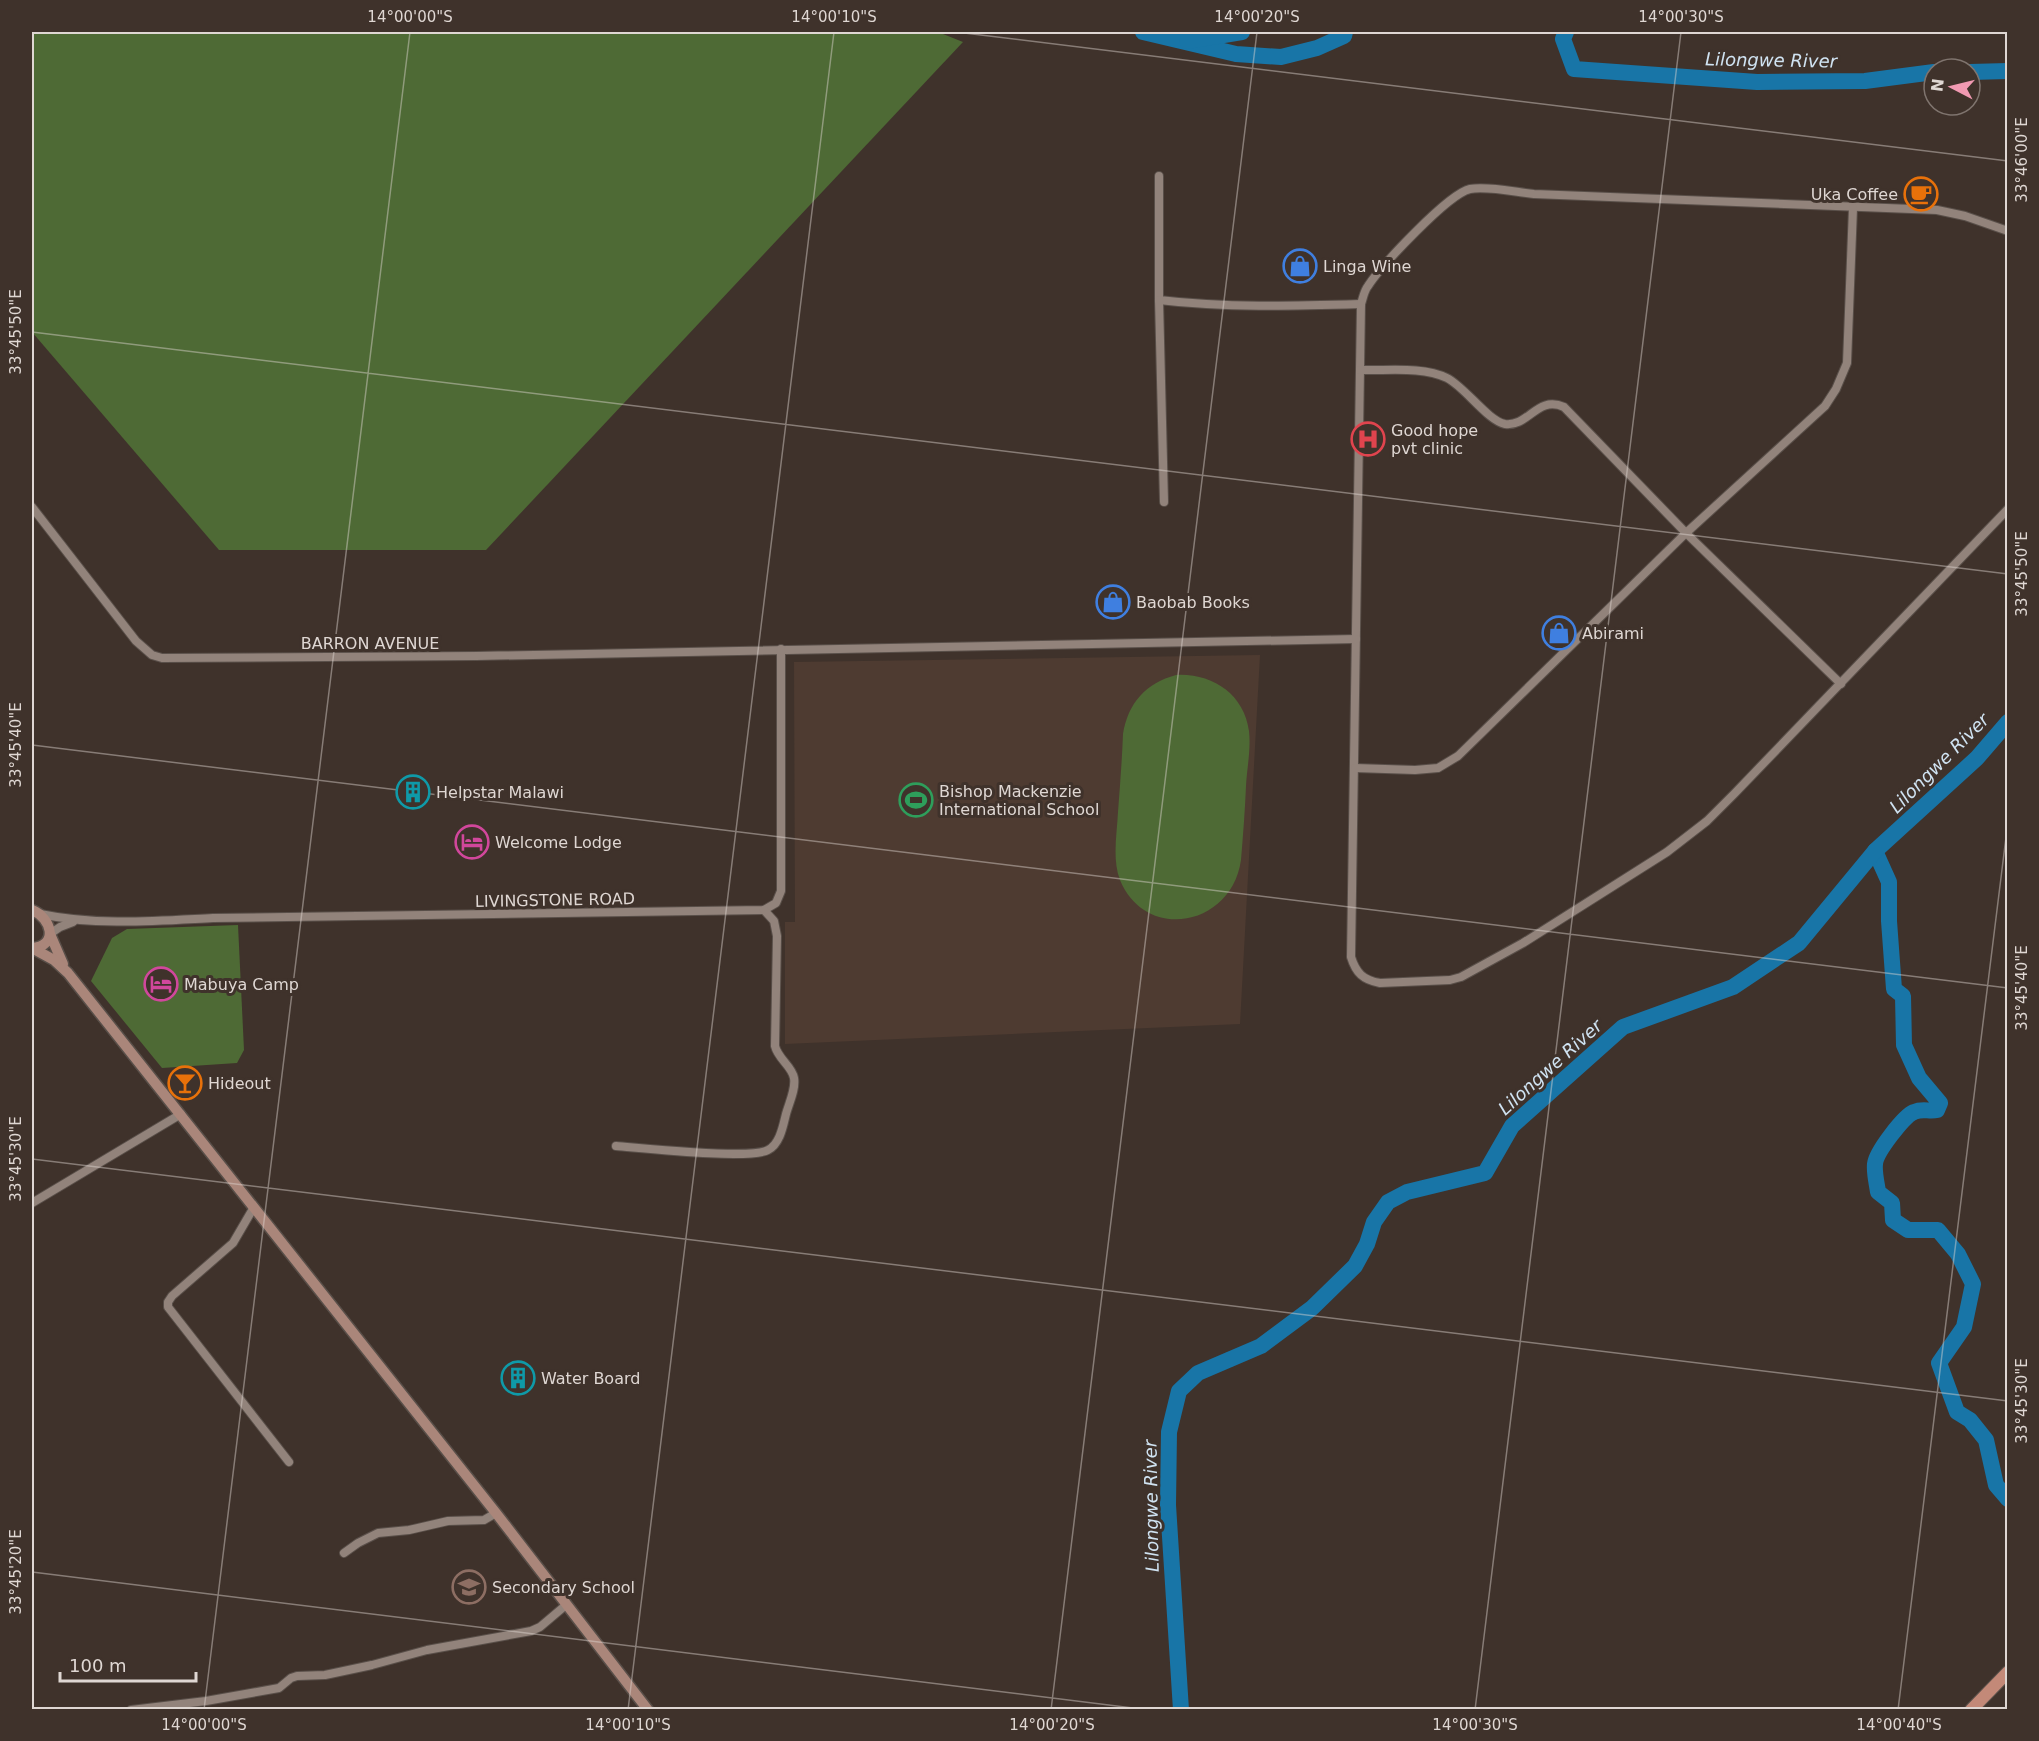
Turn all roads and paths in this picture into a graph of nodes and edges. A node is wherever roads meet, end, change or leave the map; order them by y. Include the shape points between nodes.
1 (1159, 176) dead end
2 (1853, 208) junction
3 (2007, 231) edge
4 (1159, 300) junction
5 (1361, 304) junction
6 (1360, 370) junction
7 (1164, 502) dead end
8 (32, 507) edge
9 (2007, 509) edge
10 (1686, 532) junction
11 (1356, 639) junction
12 (781, 649) junction
13 (1841, 684) junction
14 (1355, 768) junction
15 (764, 910) junction
16 (34, 911) edge
17 (77, 921) junction
18 (50, 934) junction
19 (32, 948) edge
20 (68, 973) junction
21 (181, 1114) junction
22 (616, 1146) dead end
23 (32, 1203) edge
24 (254, 1207) junction
25 (288, 1462) dead end
26 (496, 1513) junction
27 (344, 1553) dead end
28 (566, 1605) junction
29 (2007, 1672) edge
30 (131, 1710) edge
31 (648, 1710) edge
32 (1971, 1710) edge

1 - 4 street
2 - 3 street via 1937,210
2 - 5 street via 1471,189 1451,198 1410,238 1367,287
2 - 10 street via 1847,363 1836,389 1825,406
4 - 5 street via 1245,307
4 - 7 street
5 - 6 street
6 - 10 street via 1423,372 1447,378 1494,418 1507,424 1519,422 1544,406 1564,407
6 - 11 street
8 - 12 street, BARRON AVENUE via 136,641 162,658
9 - 13 street
10 - 13 street
10 - 14 street via 1458,756 1438,768
11 - 12 street, BARRON AVENUE
11 - 14 street
12 - 15 street via 781,891 776,903
13 - 14 street via 1707,821 1667,852 1523,943 1471,973 1450,980 1370,982 1355,969 1351,957
15 - 17 street, LIVINGSTONE ROAD
15 - 22 street via 774,921 777,936 775,1046 794,1079 777,1141 761,1153
16 - 17 street, LIVINGSTONE ROAD
16 - 18 main road via 48,923
17 - 18 street, LIVINGSTONE ROAD
18 - 19 main road via 45,944
18 - 20 main road
19 - 20 main road
20 - 21 main road
21 - 23 street
21 - 24 main road
24 - 25 street via 233,1243 172,1296 168,1307
24 - 26 main road
26 - 27 street via 484,1520 448,1521 378,1533
26 - 28 main road
28 - 30 street via 531,1631 427,1650 325,1675 297,1676 279,1688
28 - 31 main road
29 - 32 main road

